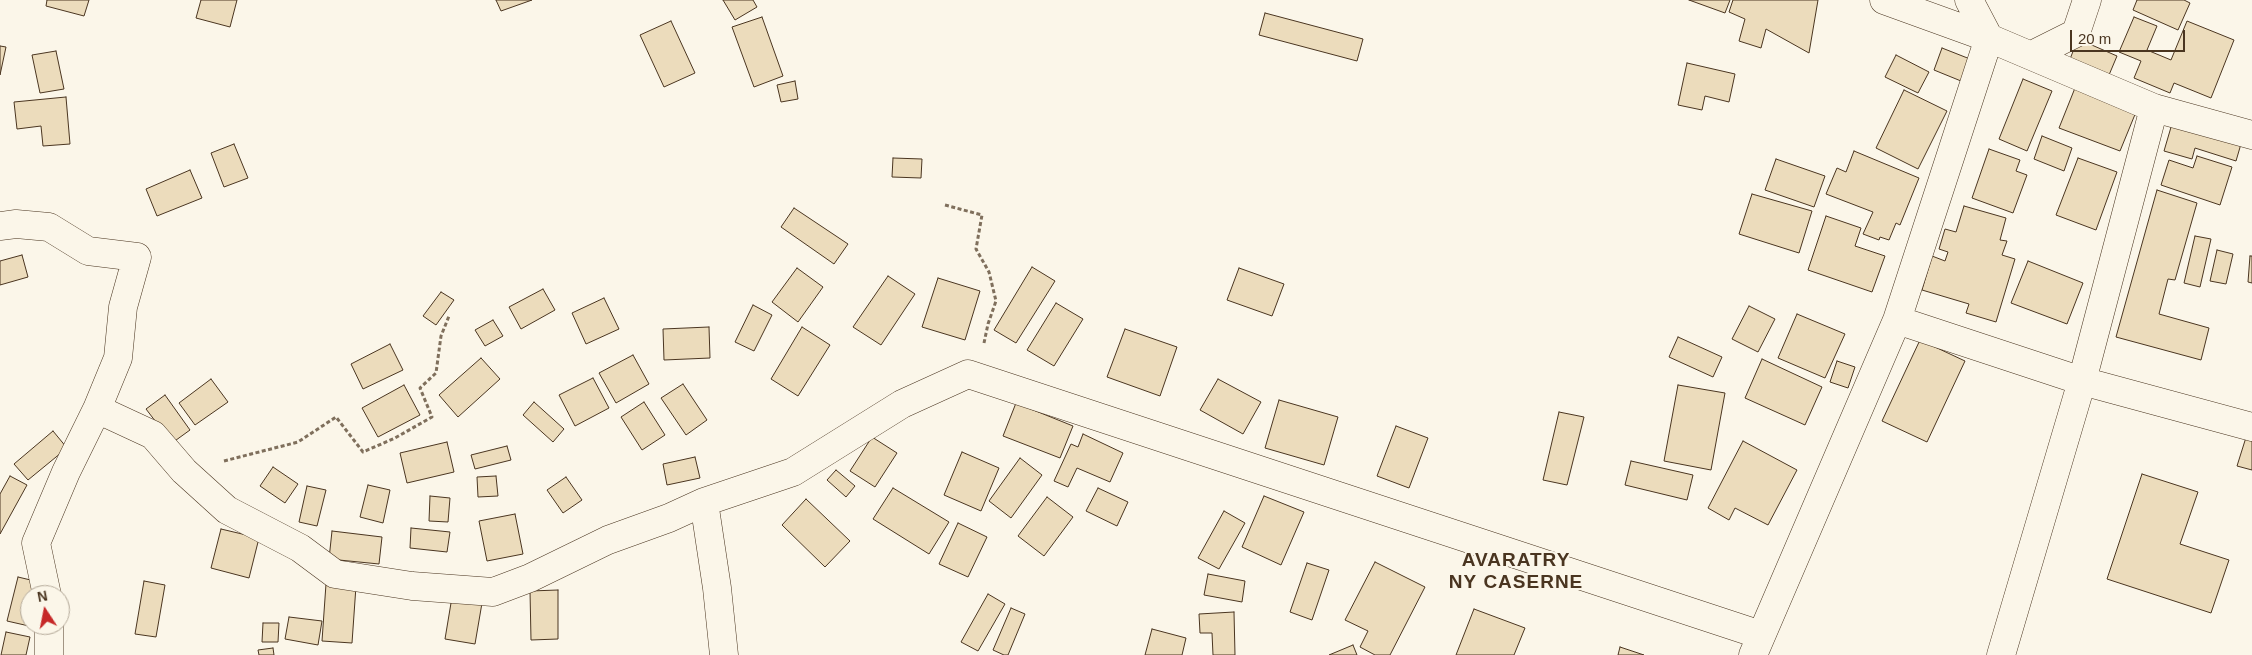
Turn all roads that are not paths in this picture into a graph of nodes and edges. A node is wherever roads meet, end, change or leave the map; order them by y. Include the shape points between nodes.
1 (1884, 0) edge
2 (1969, 0) edge
3 (2087, 0) edge
4 (1990, 38) junction
5 (2032, 56) junction
6 (2154, 108) junction
7 (2252, 134) edge
8 (0, 226) edge
9 (1897, 320) junction
10 (2082, 381) junction
11 (97, 409) junction
12 (2252, 426) edge
13 (704, 502) junction
14 (45, 585) edge
15 (49, 635) edge
16 (1757, 645) edge
17 (48, 655) edge
18 (724, 655) edge
19 (2001, 655) edge

1 - 4 street
2 - 4 street
3 - 5 street via 2076,32
4 - 5 street
4 - 9 street
5 - 6 street
6 - 7 street
6 - 10 street
8 - 11 street via 49,227 88,251 137,258 123,307 118,358
9 - 10 street
9 - 16 street
10 - 12 street
10 - 19 street
11 - 13 street via 153,435 184,471 227,510 300,548 335,574 412,586 493,592 608,540
11 - 14 street via 36,543
13 - 16 street via 793,472 902,404 968,374
13 - 18 street
15 - 17 street

